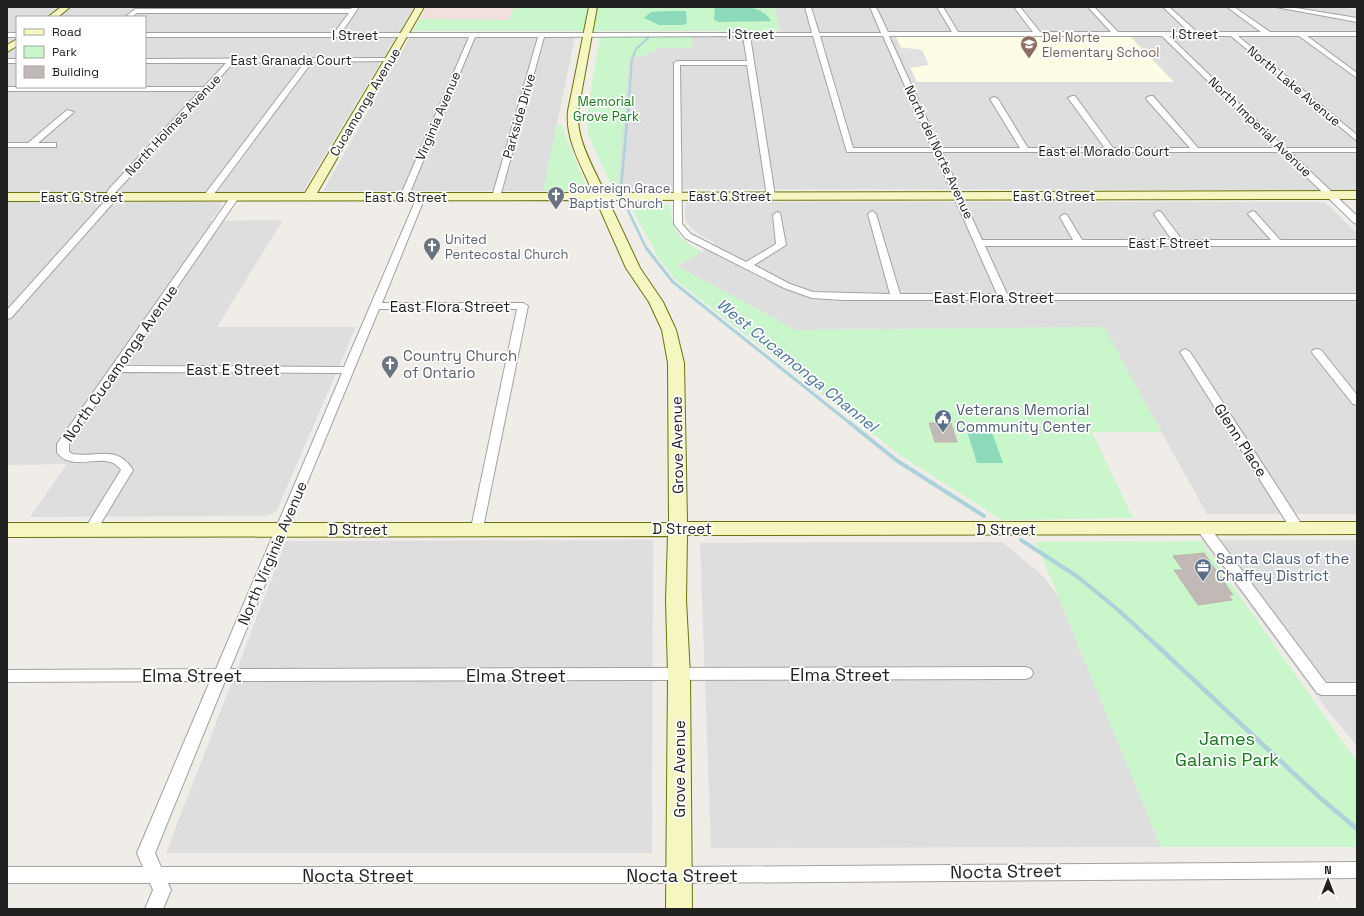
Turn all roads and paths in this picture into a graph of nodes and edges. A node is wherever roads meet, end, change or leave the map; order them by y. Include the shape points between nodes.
1 (66, 7) edge
2 (420, 7) edge
3 (593, 7) edge
4 (808, 7) edge
5 (873, 7) edge
6 (940, 7) edge
7 (1017, 7) edge
8 (1091, 7) edge
9 (1166, 7) edge
10 (1230, 7) edge
11 (1279, 7) edge
12 (354, 9) edge
13 (53, 16) edge
14 (129, 16) edge
15 (1357, 20) edge
16 (955, 33) junction
17 (404, 34) junction
18 (473, 34) junction
19 (542, 34) junction
20 (588, 34) junction
21 (746, 34) junction
22 (815, 34) junction
23 (885, 34) junction
24 (1038, 34) junction
25 (1116, 34) junction
26 (1163, 34) junction
27 (1195, 34) junction
28 (1232, 34) junction
29 (1268, 34) junction
30 (1300, 34) junction
31 (1357, 34) edge
32 (146, 35) edge
33 (336, 35) junction
34 (16, 43) edge
35 (7, 49) edge
36 (232, 60) junction
37 (310, 60) junction
38 (389, 60) junction
39 (146, 61) edge
40 (751, 63) junction
41 (1348, 69) junction
42 (1357, 69) edge
43 (1357, 76) edge
44 (7, 89) edge
45 (205, 89) junction
46 (1072, 98) dead end
47 (1150, 98) dead end
48 (994, 99) dead end
49 (70, 112) dead end
50 (1357, 139) edge
51 (53, 145) dead end
52 (7, 146) edge
53 (30, 146) junction
54 (938, 150) junction
55 (1196, 150) junction
56 (1284, 150) junction
57 (1357, 150) edge
58 (1026, 151) junction
59 (1112, 151) junction
60 (1330, 195) junction
61 (1357, 195) edge
62 (208, 196) junction
63 (678, 196) junction
64 (771, 196) junction
65 (959, 196) junction
66 (7, 197) edge
67 (110, 197) junction
68 (235, 197) junction
69 (309, 197) junction
70 (404, 197) junction
71 (422, 197) junction
72 (496, 197) junction
73 (600, 197) junction
74 (872, 214) dead end
75 (1158, 214) dead end
76 (1252, 214) dead end
77 (777, 215) dead end
78 (1064, 216) dead end
79 (1357, 221) edge
80 (1357, 242) edge
81 (980, 243) junction
82 (1079, 243) junction
83 (1179, 243) junction
84 (1278, 243) junction
85 (746, 266) junction
86 (896, 297) junction
87 (1003, 297) junction
88 (1357, 297) edge
89 (376, 306) junction
90 (7, 316) edge
91 (1185, 352) dead end
92 (1317, 352) dead end
93 (116, 369) junction
94 (349, 370) junction
95 (1357, 402) edge
96 (477, 528) junction
97 (677, 528) junction
98 (1203, 528) junction
99 (1298, 528) junction
100 (1357, 528) edge
101 (282, 529) junction
102 (7, 530) edge
103 (90, 530) junction
104 (1026, 673) dead end
105 (221, 675) junction
106 (679, 675) junction
107 (7, 676) edge
108 (1357, 689) edge
109 (1357, 870) edge
110 (7, 875) edge
111 (155, 875) junction
112 (679, 875) junction
113 (154, 909) edge
114 (679, 909) edge

1 - 13 street
2 - 17 street, Cucamonga Avenue
3 - 20 street, Grove Avenue
4 - 22 street
5 - 23 street, North del Norte Avenue
6 - 16 street
7 - 24 street
8 - 25 street
9 - 27 street
10 - 29 street
11 - 15 street
12 - 14 street via 135,12
12 - 33 street
16 - 23 street, I Street
16 - 24 street, I Street
17 - 18 street, I Street
17 - 33 street, I Street
17 - 38 street, Cucamonga Avenue
18 - 19 street, I Street
18 - 70 street, Virginia Avenue
19 - 20 street, I Street
19 - 72 street, Parkside Drive
20 - 21 street, I Street
20 - 73 street, Grove Avenue via 572,125 580,152
21 - 22 street, I Street
21 - 40 street
22 - 23 street, I Street
22 - 54 street, East el Morado Court via 850,150
23 - 54 street, North del Norte Avenue
24 - 25 street, I Street
25 - 26 street, I Street
26 - 27 street, I Street
26 - 56 street, North Imperial Avenue
27 - 28 street, I Street
28 - 29 street, I Street
28 - 50 street, North Lake Avenue
29 - 30 street, I Street
30 - 31 street, I Street
30 - 41 street
32 - 33 street, I Street
34 - 35 street
36 - 37 street, East Granada Court
36 - 39 street, East Granada Court
36 - 45 street, North Holmes Avenue
37 - 38 street, East Granada Court
37 - 62 street
38 - 69 street, Cucamonga Avenue
40 - 63 street, East Flora Street via 677,63
40 - 64 street
41 - 42 street
41 - 43 street
44 - 45 street
45 - 67 street, North Holmes Avenue via 111,192
46 - 59 street
47 - 55 street
48 - 58 street
49 - 53 street
51 - 53 street
52 - 53 street
54 - 58 street, East el Morado Court
54 - 65 street, North del Norte Avenue
55 - 56 street, East el Morado Court
55 - 59 street, East el Morado Court
56 - 57 street, East el Morado Court
56 - 60 street, North Imperial Avenue
58 - 59 street, East el Morado Court
60 - 61 street, East G Street
60 - 65 street, East G Street
60 - 79 street, North Imperial Avenue
62 - 67 street, East G Street
62 - 68 street, East G Street
63 - 64 street, East G Street
63 - 73 street, East G Street
63 - 85 street, East Flora Street via 678,224 688,236
64 - 65 street, East G Street
65 - 81 street, North del Norte Avenue
66 - 67 street, East G Street
67 - 90 street, North Holmes Avenue via 109,202
68 - 69 street, East G Street
68 - 93 street, North Cucamonga Avenue
69 - 70 street, East G Street
70 - 71 street, East G Street
71 - 72 street, East G Street
71 - 89 street, North Virginia Avenue
72 - 73 street, East G Street
73 - 97 street, Grove Avenue via 633,268 656,302 669,330 677,387
74 - 86 street
75 - 83 street
76 - 84 street
77 - 85 street via 781,245
78 - 82 street
80 - 84 street, East F Street
81 - 82 street, East F Street
81 - 87 street, North del Norte Avenue
82 - 83 street, East F Street
83 - 84 street, East F Street
85 - 86 street, East Flora Street via 812,295
86 - 87 street, East Flora Street
87 - 88 street, East Flora Street
89 - 94 street, North Virginia Avenue
89 - 96 street, East Flora Street via 523,306
91 - 99 street, Glenn Place
92 - 95 street
93 - 94 street, East E Street
93 - 103 street, North Cucamonga Avenue via 63,444 63,452 70,457 114,458 124,463 127,470
94 - 101 street, North Virginia Avenue
96 - 97 street, D Street
96 - 101 street, D Street
97 - 98 street, D Street
97 - 106 street, Grove Avenue
98 - 99 street, D Street
98 - 108 street via 1322,689
99 - 100 street, D Street
101 - 103 street, D Street
101 - 105 street, North Virginia Avenue
102 - 103 street, D Street
104 - 106 street, Elma Street
105 - 106 street, Elma Street
105 - 107 street, Elma Street
105 - 111 street, North Virginia Avenue via 146,853
106 - 112 street, Grove Avenue
109 - 112 street, Nocta Street
110 - 111 street, Nocta Street
111 - 112 street, Nocta Street
111 - 113 street, North Virginia Avenue via 162,890
112 - 114 street, Grove Avenue

